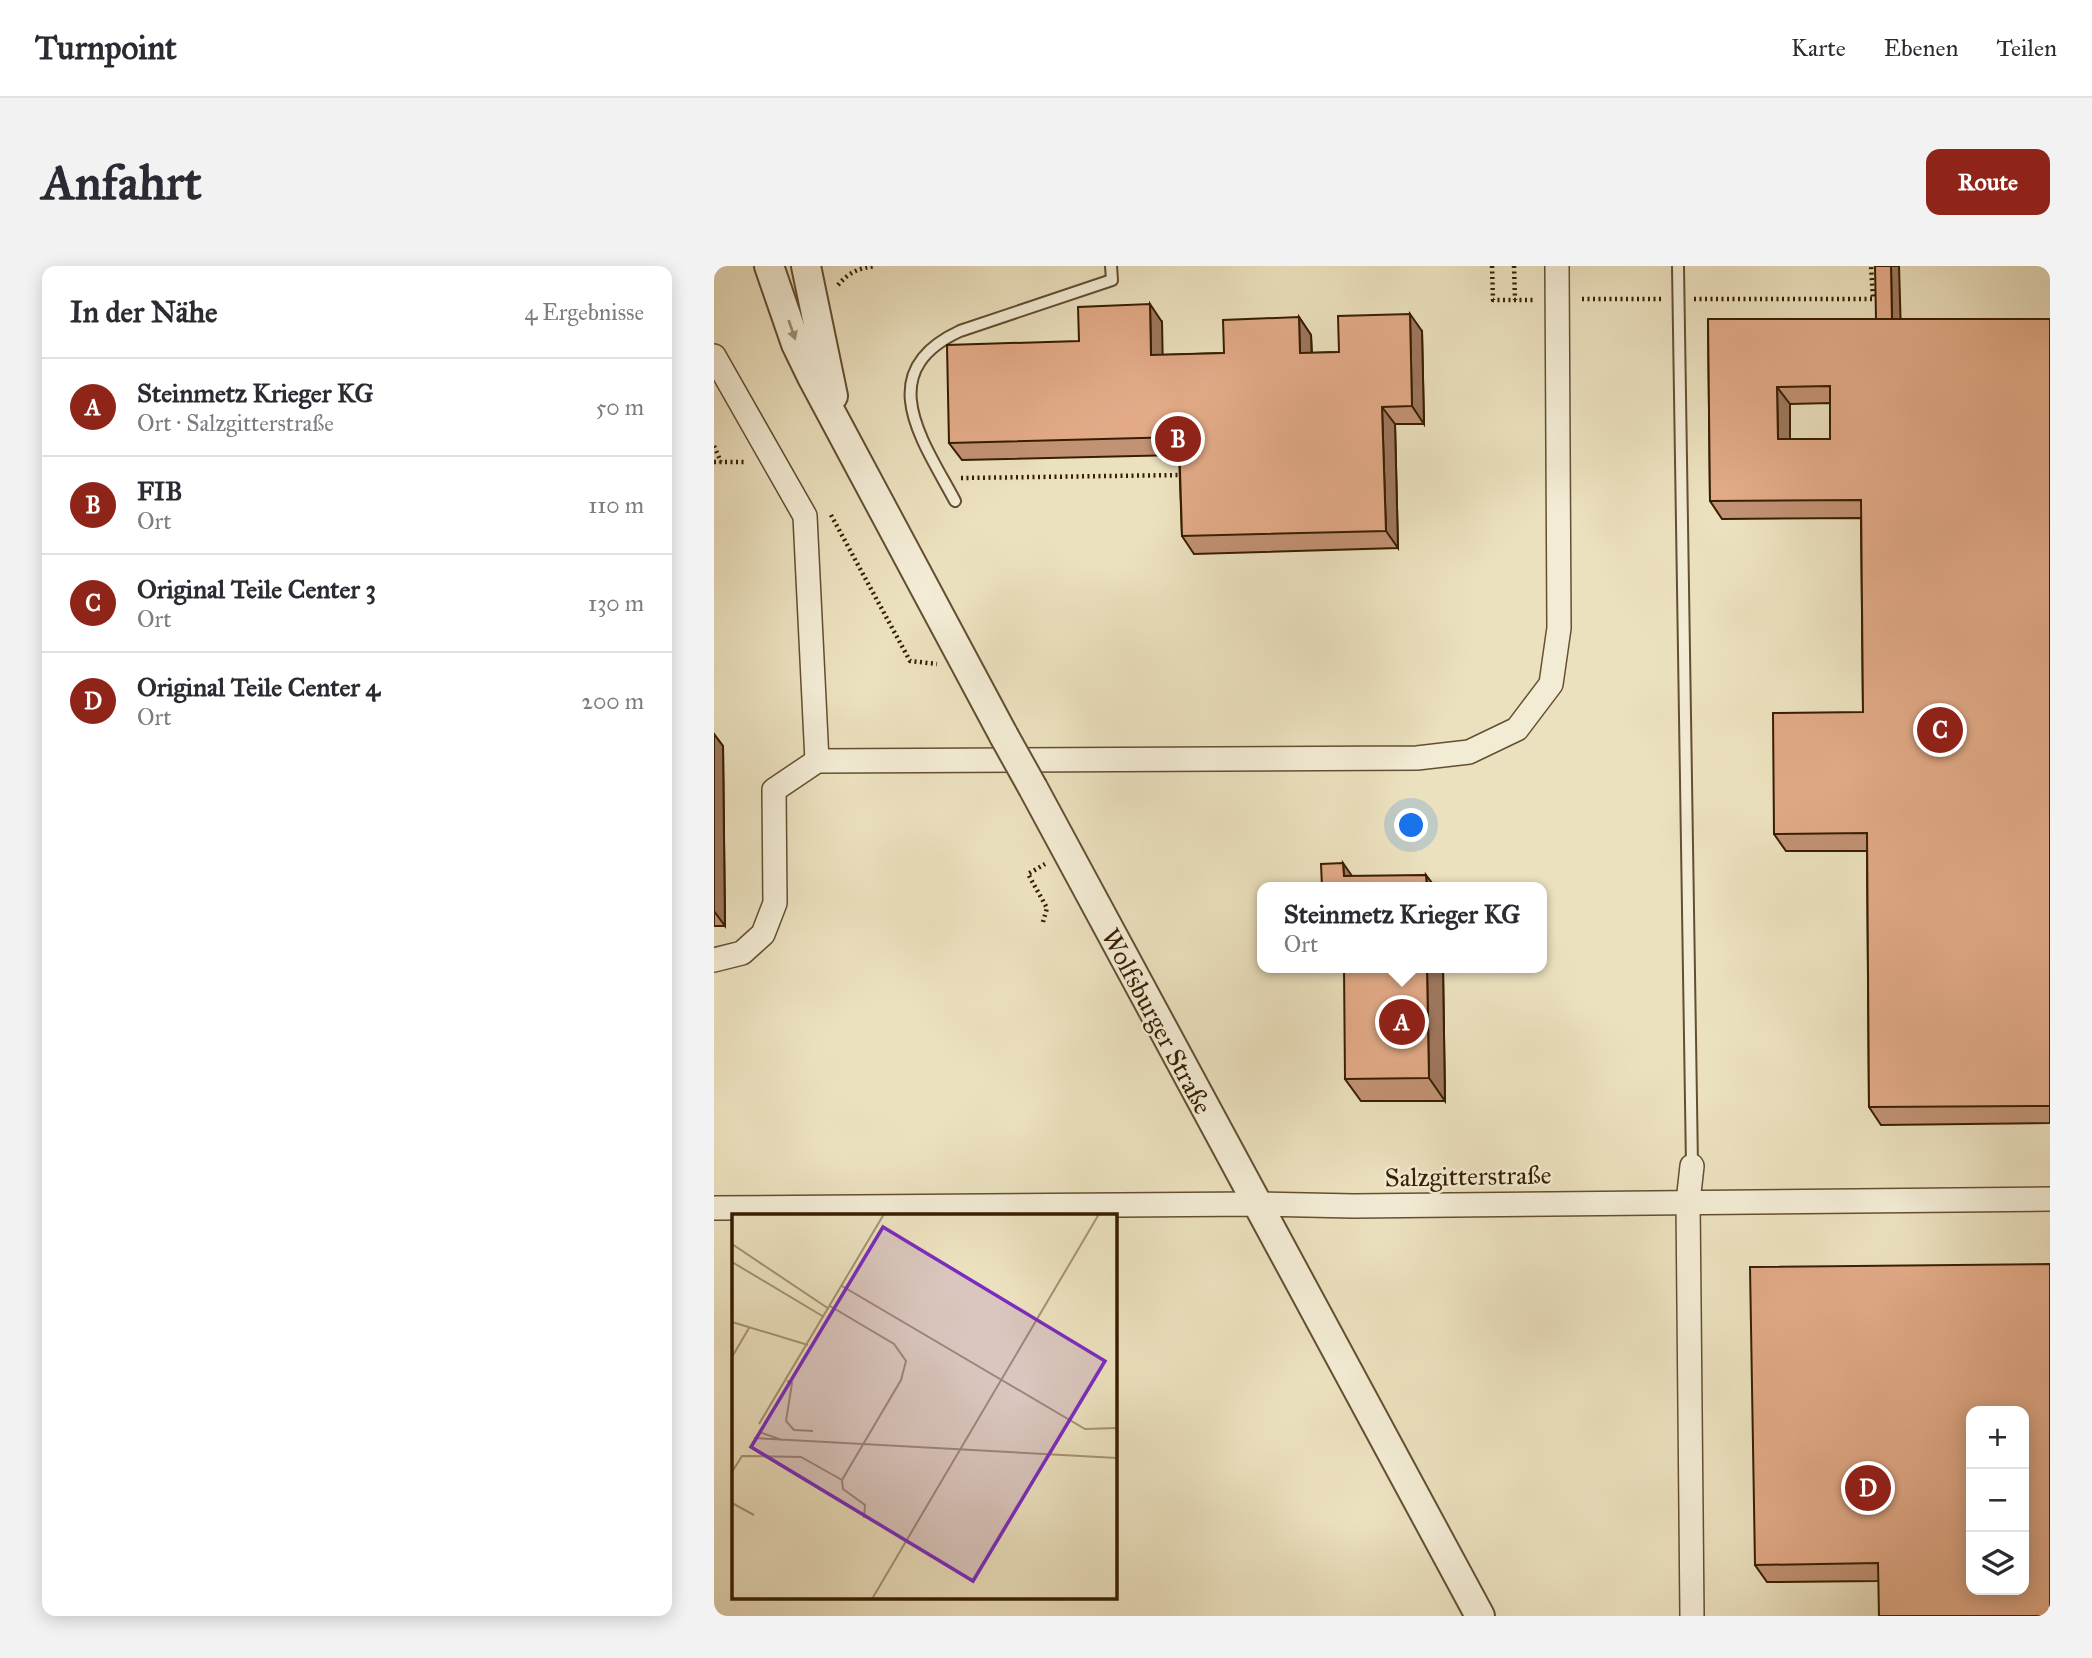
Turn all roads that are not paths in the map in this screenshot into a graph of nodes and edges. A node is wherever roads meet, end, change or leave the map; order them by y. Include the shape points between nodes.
1 (769, 266) edge
2 (806, 266) edge
3 (1111, 266) edge
4 (1557, 266) edge
5 (1678, 266) edge
6 (714, 356) edge
7 (838, 423) junction
8 (955, 502) dead end
9 (817, 761) junction
10 (714, 960) edge
11 (1692, 1166) joint
12 (2050, 1199) edge
13 (1688, 1202) junction
14 (1256, 1204) junction
15 (714, 1208) edge
16 (1480, 1616) edge
17 (1692, 1616) edge

1 -> 7 street, Wolfsburger Straße via 796,344
2 - 7 street, Wolfsburger Straße
3 - 8 lane via 1112,280 960,331 940,340 926,354 915,372 911,413
4 - 9 street via 1559,628 1551,684 1517,729 1469,752 1417,758
5 - 11 lane
6 - 9 street via 805,516
7 - 14 street, Wolfsburger Straße, bridge
9 - 10 street via 774,790 775,902 763,934 742,953
11 - 13 street
12 - 13 street, Salzgitterstraße
13 - 14 street, Salzgitterstraße
13 - 17 street
14 - 15 street, Salzgitterstraße
14 - 16 street, Wolfsburger Straße

